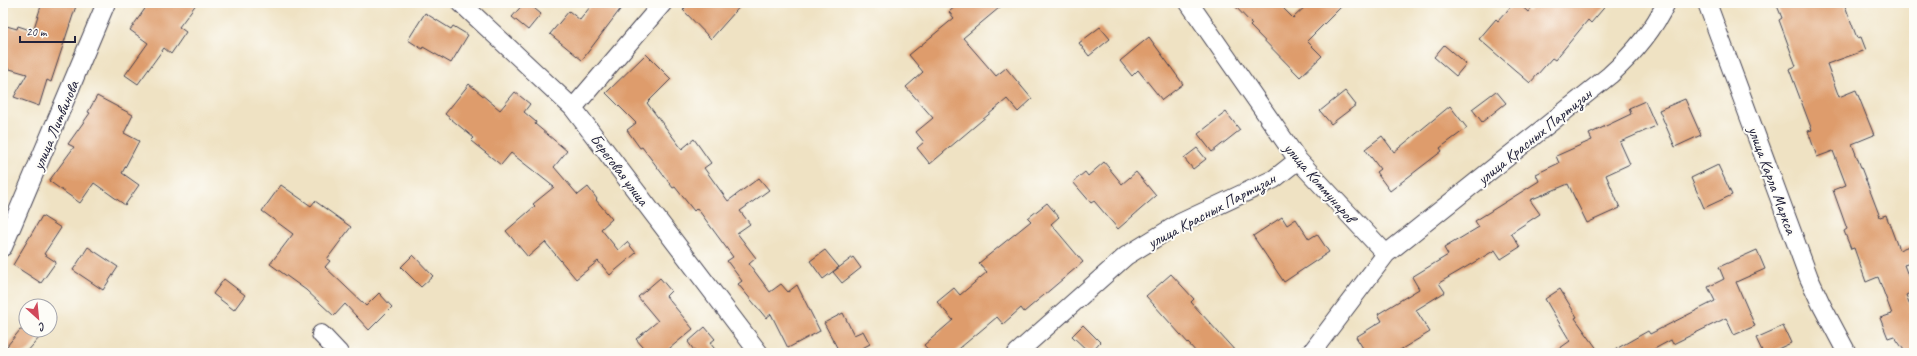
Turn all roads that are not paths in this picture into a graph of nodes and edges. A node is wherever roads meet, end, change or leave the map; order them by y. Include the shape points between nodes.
1 (106, 3) edge
2 (461, 3) edge
3 (663, 3) edge
4 (1190, 3) edge
5 (1666, 3) edge
6 (1707, 3) edge
7 (573, 108) junction
8 (1298, 160) junction
9 (3, 247) edge
10 (1386, 254) junction
11 (321, 334) dead end
12 (339, 353) edge
13 (760, 353) edge
14 (1017, 353) edge
15 (1311, 353) edge
16 (1847, 353) edge

1 - 9 street, улица Литвинова
2 - 7 street, Береговая улица
3 - 7 street
4 - 8 street, улица Коммунаров
5 - 10 street, улица Красных Партизан via 1644,40 1629,58
6 - 16 street, улица Карла Маркса via 1809,278
7 - 13 street, Береговая улица
8 - 10 street, улица Коммунаров
8 - 14 street, улица Красных Партизан via 1258,188 1180,223 1126,256
10 - 15 street
11 - 12 street

